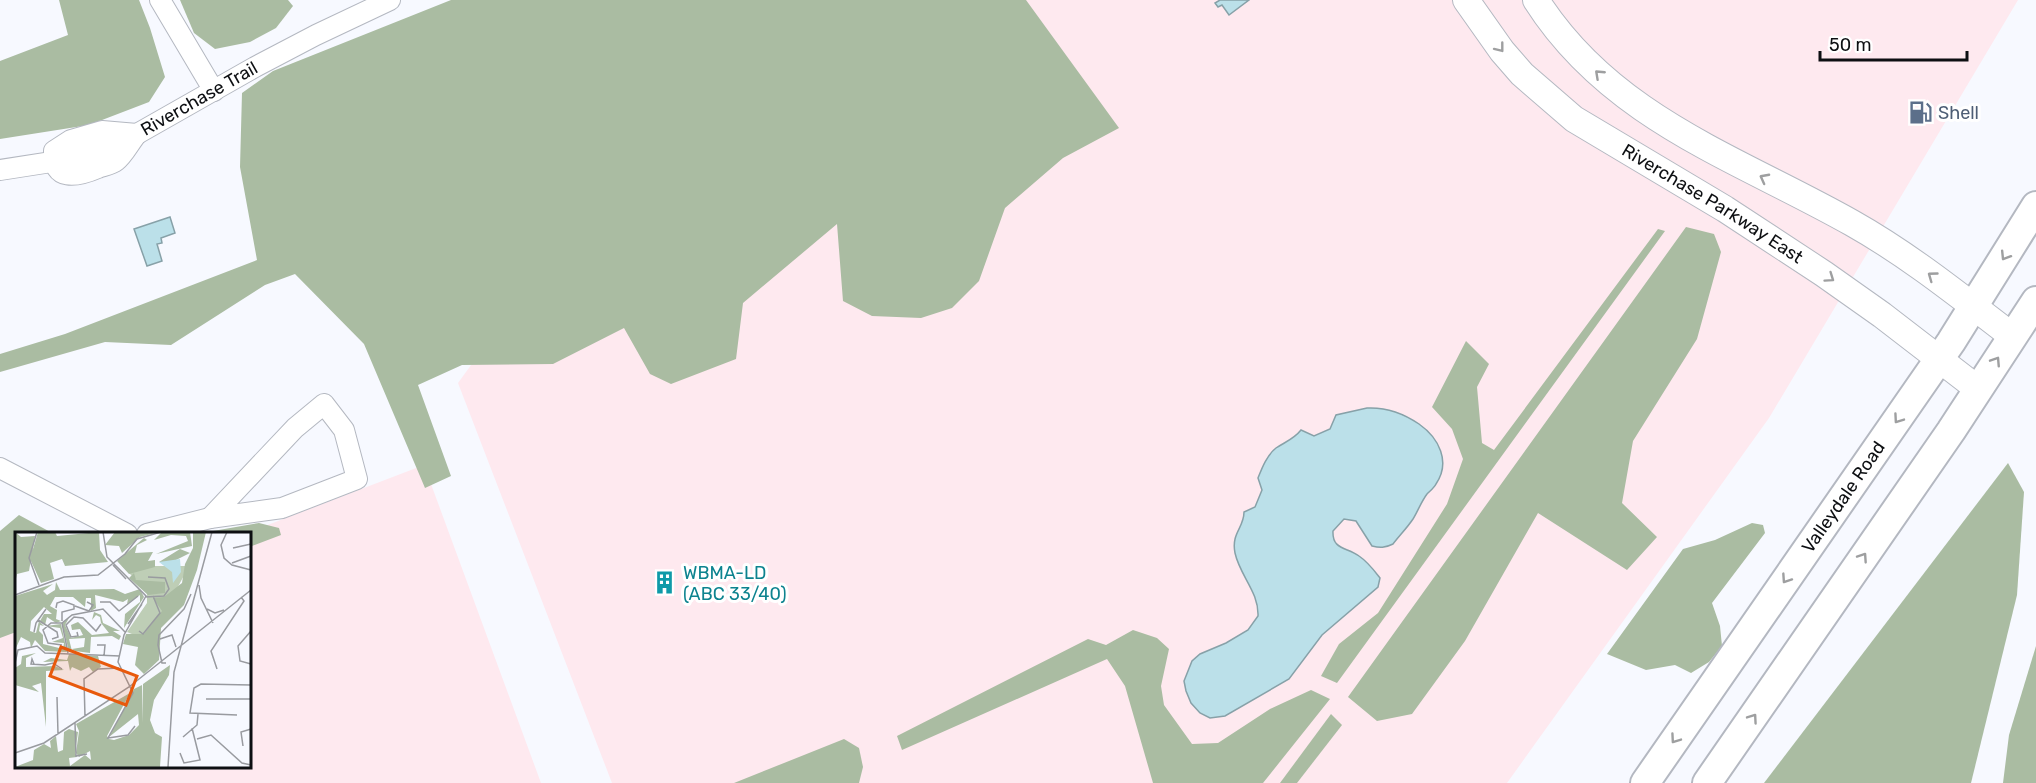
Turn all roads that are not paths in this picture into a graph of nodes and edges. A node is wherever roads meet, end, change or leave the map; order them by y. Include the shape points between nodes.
1 (160, 0) edge
2 (390, 0) edge
3 (1466, 0) edge
4 (1536, 0) edge
5 (213, 91) junction
6 (136, 134) junction
7 (91, 153) junction
8 (53, 162) junction
9 (0, 170) edge
10 (2036, 206) edge
11 (2036, 301) edge
12 (1974, 307) junction
13 (2012, 336) junction
14 (1939, 360) junction
15 (1978, 389) junction
16 (0, 468) edge
17 (210, 518) junction
18 (124, 532) edge
19 (155, 532) edge
20 (1645, 783) edge
21 (1707, 783) edge

1 - 5 street
2 - 5 street, Riverchase Trail via 305,40
3 -> 14 street, Riverchase Parkway East via 1508,59 1574,119 1725,209 1824,274
12 -> 4 street via 1852,223 1654,117 1594,69
5 - 6 street, Riverchase Trail
6 - 7 street via 106,130
6 - 7 street via 116,161
7 - 8 street via 61,145 54,151
7 - 8 street via 83,175 70,176
8 - 9 street
10 -> 12 main road, Valleydale Road
11 - 13 main road
12 - 13 street
12 - 14 main road, Valleydale Road
15 -> 13 main road
14 - 15 street, Riverchase Parkway East
14 -> 20 main road, Valleydale Road
21 -> 15 main road
16 - 18 street
17 - 17 street via 295,428 324,404 344,430 357,479 282,508
17 - 19 street

